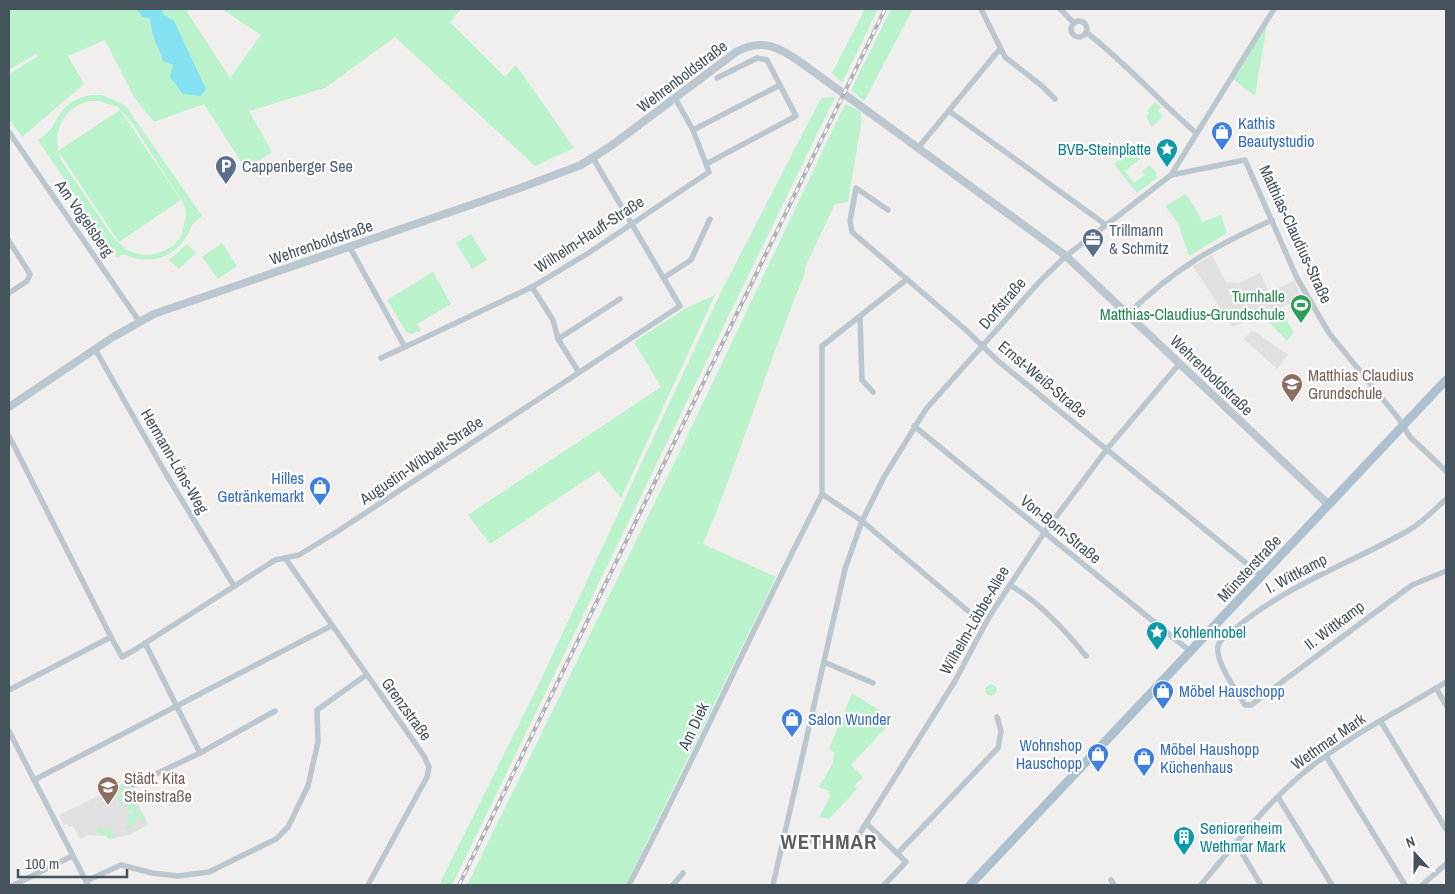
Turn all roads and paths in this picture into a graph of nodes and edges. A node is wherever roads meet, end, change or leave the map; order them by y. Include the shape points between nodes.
1 (981, 9) edge
2 (1060, 9) edge
3 (1274, 9) edge
4 (1074, 23) junction
5 (1086, 32) junction
6 (1000, 50) junction
7 (717, 78) dead end
8 (780, 86) junction
9 (675, 98) junction
10 (1055, 99) dead end
11 (949, 112) junction
12 (693, 130) junction
13 (9, 132) edge
14 (1196, 133) junction
15 (918, 148) junction
16 (593, 158) junction
17 (708, 163) junction
18 (1171, 175) junction
19 (888, 210) dead end
20 (710, 218) dead end
21 (1272, 220) junction
22 (631, 224) junction
23 (1106, 226) junction
24 (9, 241) edge
25 (350, 246) junction
26 (1066, 256) junction
27 (664, 277) junction
28 (907, 279) junction
29 (532, 287) junction
30 (9, 294) edge
31 (620, 299) dead end
32 (1128, 314) junction
33 (860, 318) junction
34 (140, 320) junction
35 (558, 339) junction
36 (983, 346) junction
37 (405, 347) junction
38 (95, 349) junction
39 (381, 358) dead end
40 (1180, 363) junction
41 (578, 371) junction
42 (1446, 380) edge
43 (873, 392) dead end
44 (9, 407) edge
45 (914, 426) junction
46 (1404, 426) junction
47 (9, 436) edge
48 (1107, 449) junction
49 (1446, 471) edge
50 (822, 494) junction
51 (1446, 500) edge
52 (1329, 505) junction
53 (862, 521) junction
54 (1044, 533) junction
55 (285, 558) junction
56 (1446, 571) edge
57 (1262, 576) junction
58 (1010, 585) junction
59 (234, 586) junction
60 (974, 616) dead end
61 (331, 626) junction
62 (112, 637) junction
63 (145, 643) junction
64 (1191, 652) junction
65 (1086, 656) dead end
66 (824, 662) junction
67 (366, 675) junction
68 (1446, 682) edge
69 (873, 683) dead end
70 (1436, 688) junction
71 (9, 690) edge
72 (1243, 703) joint
73 (1446, 704) edge
74 (177, 705) junction
75 (275, 711) dead end
76 (997, 717) dead end
77 (1381, 722) junction
78 (9, 731) edge
79 (200, 753) junction
80 (1326, 756) junction
81 (34, 780) junction
82 (133, 785) dead end
83 (1278, 797) junction
84 (867, 824) junction
85 (1446, 829) edge
86 (784, 834) junction
87 (1236, 844) junction
88 (898, 853) junction
89 (72, 856) junction
90 (1446, 864) edge
91 (683, 873) dead end
92 (87, 883) edge
93 (21, 884) edge
94 (14, 885) edge
95 (368, 885) edge
96 (629, 885) edge
97 (673, 885) edge
98 (773, 885) edge
99 (884, 885) edge
100 (970, 885) edge
101 (1201, 885) edge
102 (1261, 885) edge
103 (1332, 885) edge
104 (1405, 885) edge
105 (1422, 885) edge

1 - 6 street
2 - 4 street
3 - 14 street, Dorfstraße
4 - 5 street via 1084,23
4 - 5 street via 1074,35 1081,36
5 - 14 street via 1116,55
6 - 10 street
6 - 11 street
7 - 8 street via 757,58 766,60
8 - 12 street
8 - 17 street via 796,116
9 - 12 street
9 - 15 street, Wehrenboldstraße via 742,49 769,44 785,51
9 - 16 street, Wehrenboldstraße
11 - 15 street
11 - 23 street
12 - 17 street
13 - 34 street, Am Vogelsberg
14 - 18 street, Dorfstraße
15 - 26 street, Wehrenboldstraße
16 - 22 street, Augustin-Wibbelt-Straße
16 - 25 street, Wehrenboldstraße via 537,182
17 - 22 street, Wilhelm-Hauff-Straße via 710,172
18 - 21 street, Matthias-Claudius-Straße via 1245,160
18 - 23 street, Dorfstraße
19 - 28 street, Ernst-Weiß-Straße via 856,188 850,221 852,232
20 - 27 street via 691,260
21 - 32 street via 1183,266
21 - 46 street, Matthias-Claudius-Straße via 1297,278 1318,314
22 - 27 street, Augustin-Wibbelt-Straße
22 - 29 street, Wilhelm-Hauff-Straße
23 - 26 street, Dorfstraße
24 - 30 street via 30,274 27,281
25 - 34 street, Wehrenboldstraße
25 - 37 street
26 - 32 street, Wehrenboldstraße
26 - 36 street, Dorfstraße via 1017,305
27 - 41 street, Augustin-Wibbelt-Straße via 680,306
28 - 33 street
28 - 36 street, Ernst-Weiß-Straße
29 - 35 street via 553,320
29 - 37 street, Wilhelm-Hauff-Straße
31 - 35 street
32 - 40 street, Wehrenboldstraße
33 - 43 street via 862,380
33 - 50 street via 822,346
34 - 38 street, Wehrenboldstraße
35 - 41 street
36 - 45 street, Dorfstraße
36 - 48 street, Ernst-Weiß-Straße
37 - 39 street, Wilhelm-Hauff-Straße
38 - 44 street, Wehrenboldstraße
38 - 59 street, Hermann-Löns-Weg
40 - 48 street, Wilhelm-Löbbe-Allee
40 - 52 street, Wehrenboldstraße
41 - 55 street, Augustin-Wibbelt-Straße via 357,519 299,555
42 - 46 main road, Münsterstraße
45 - 53 street, Dorfstraße
45 - 54 street, Von-Born-Straße
46 - 49 street, Matthias-Claudius-Straße via 1410,437
46 - 52 main road, Münsterstraße
47 - 62 street
48 - 54 street, Wilhelm-Löbbe-Allee
48 - 57 street, Ernst-Weiß-Straße
50 - 53 street
50 - 96 street, Am Diek
51 - 72 street, I. Wittkamp via 1414,527 1274,599 1221,640 1218,646 1220,662
52 - 57 main road, Münsterstraße
53 - 60 street
53 - 66 street, Dorfstraße via 845,569
54 - 58 street, Wilhelm-Löbbe-Allee
54 - 64 street, Von-Born-Straße
55 - 59 street, Augustin-Wibbelt-Straße via 275,560
55 - 61 street, Grenzstraße
56 - 72 street, II. Wittkamp via 1412,584 1251,705
57 - 64 main road, Münsterstraße
58 - 65 street via 1042,609
58 - 84 street, Wilhelm-Löbbe-Allee
59 - 63 street, Augustin-Wibbelt-Straße
61 - 67 street, Grenzstraße
61 - 74 street
62 - 63 street, Augustin-Wibbelt-Straße via 122,657
62 - 71 street
63 - 74 street
64 - 100 main road, Münsterstraße
66 - 69 street
66 - 86 street, Dorfstraße
67 - 92 street via 317,710 318,742 308,786 288,827 276,839 209,872 178,876 121,865
67 - 95 street, Grenzstraße via 429,767
68 - 70 street, Wethmar Mark
70 - 73 street
70 - 77 street, Wethmar Mark
74 - 79 street
74 - 81 street
75 - 79 street
76 - 88 street via 1001,731 998,748
77 - 80 street, Wethmar Mark
77 - 85 street
78 - 81 street
79 - 82 street
80 - 83 street, Wethmar Mark
80 - 104 street
81 - 89 street
83 - 87 street, Wethmar Mark
83 - 103 street
84 - 86 street, Wilhelm-Löbbe-Allee via 850,849
84 - 88 street
86 - 98 street, Dorfstraße
87 - 101 street, Wethmar Mark
87 - 102 street
88 - 99 street via 906,862
89 - 92 street
89 - 93 street
90 - 105 street
91 - 97 street
93 - 94 street

